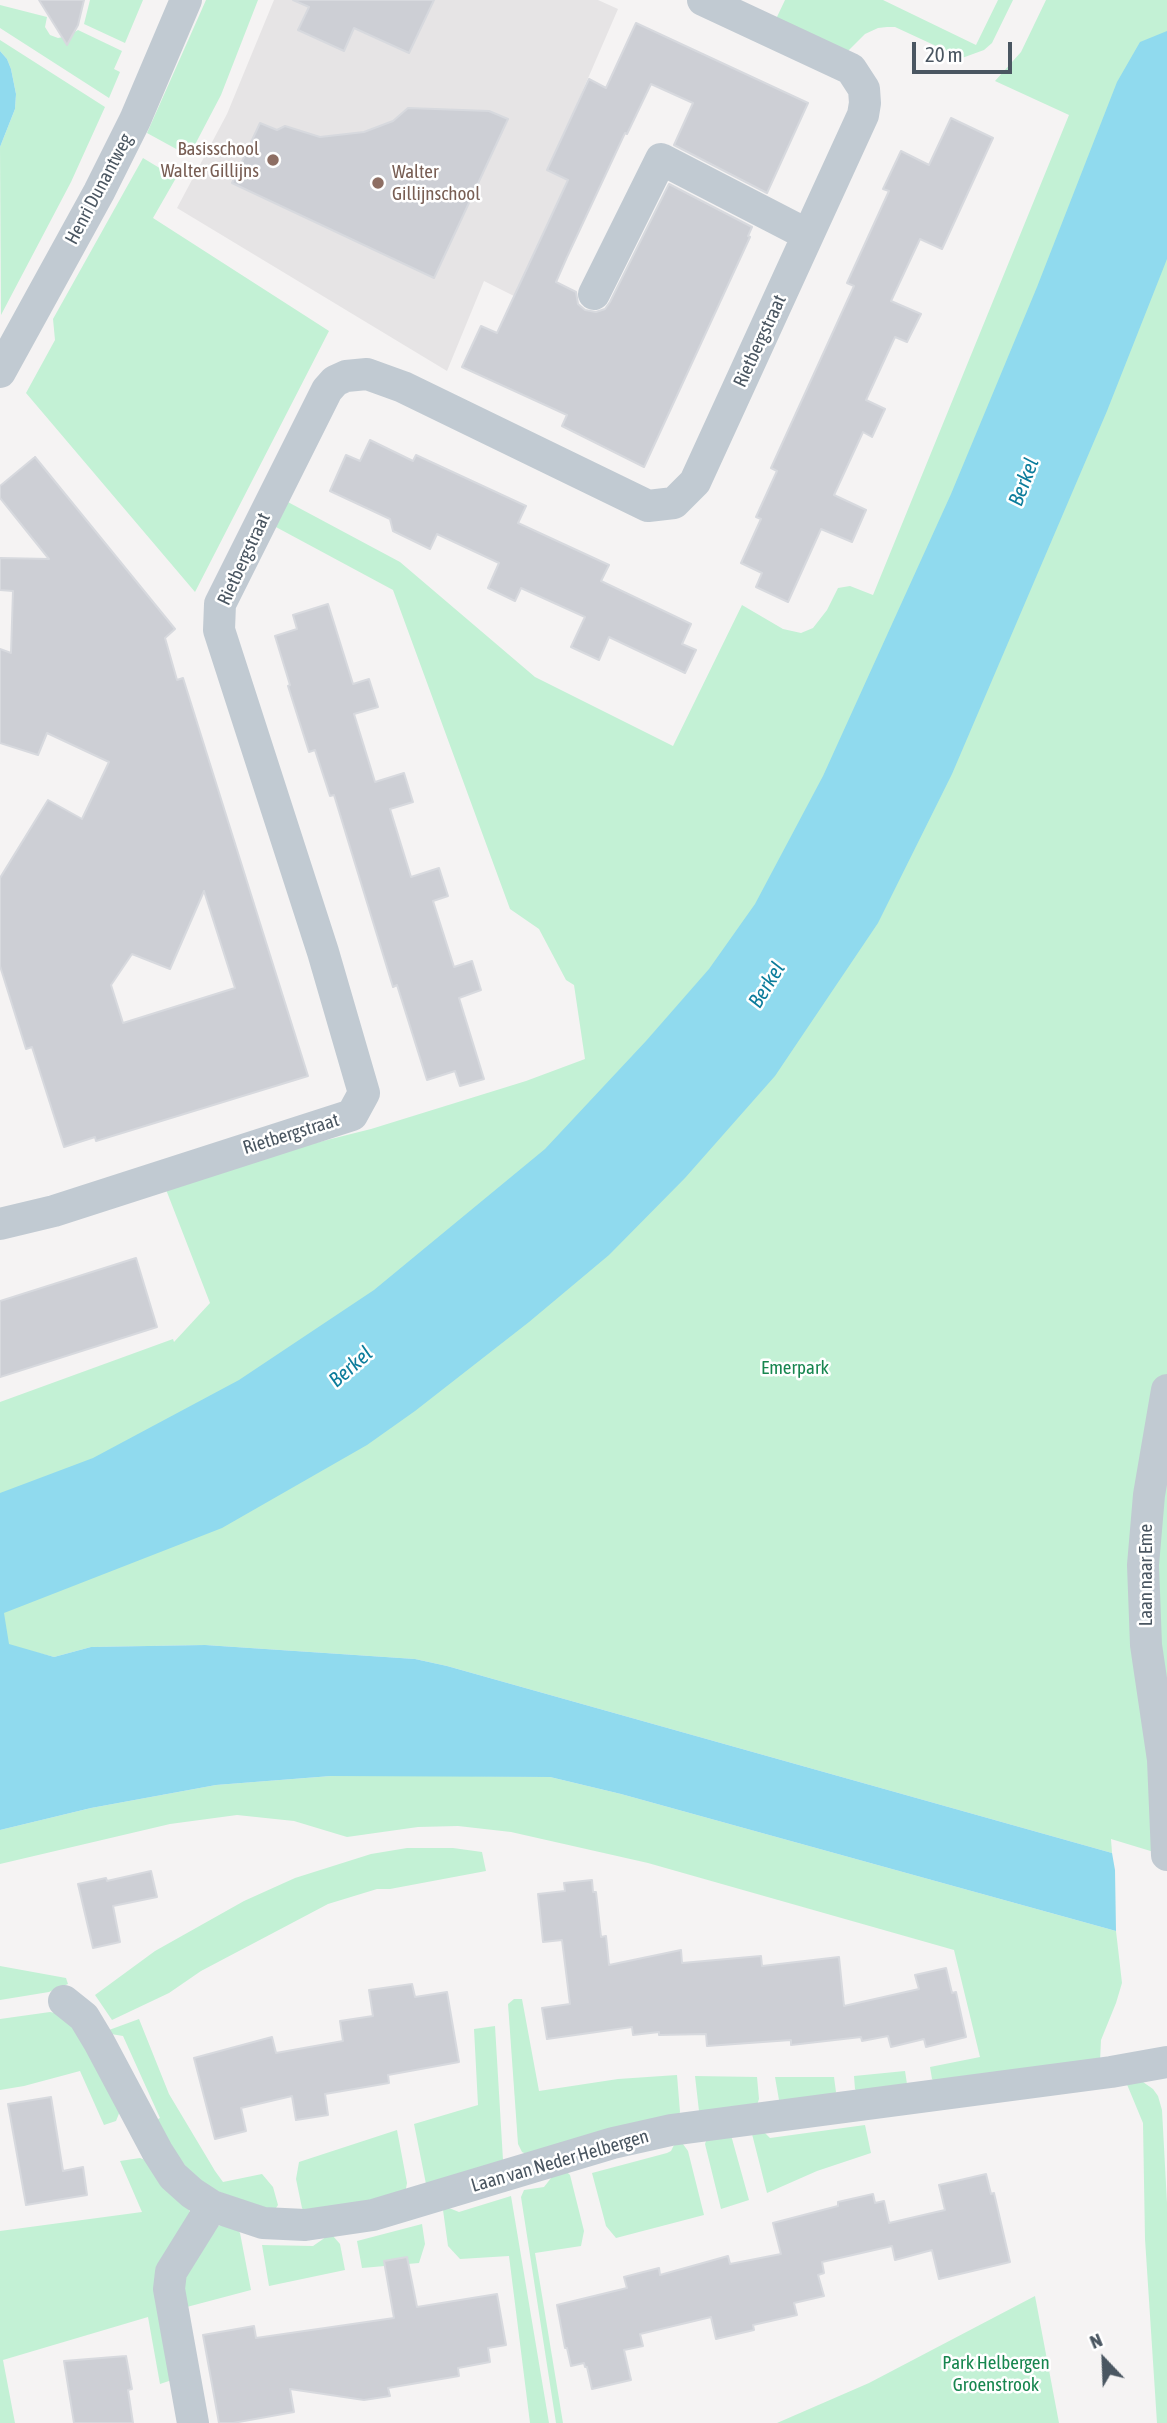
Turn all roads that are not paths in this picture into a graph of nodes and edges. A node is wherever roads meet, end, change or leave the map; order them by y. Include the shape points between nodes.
1 (186, 0) edge
2 (703, 0) edge
3 (808, 236) junction
4 (594, 294) dead end
5 (0, 372) edge
6 (0, 1224) edge
7 (1167, 1390) edge
8 (1163, 1442) edge
9 (1158, 1497) edge
10 (1167, 1726) edge
11 (1163, 1760) junction
12 (1167, 1855) edge
13 (64, 2001) dead end
14 (1167, 2062) edge
15 (212, 2206) junction
16 (193, 2423) edge

1 - 5 street, Henri Dunantweg via 135,120
2 - 3 street, Rietbergstraat via 851,69 864,89 863,116
3 - 4 street via 661,159
3 - 6 street, Rietbergstraat via 695,481 674,503 648,506 368,374 346,376 327,390 224,594 218,619 364,1093 352,1115
7 - 8 street, Laan naar Eme
8 - 9 street, Laan naar Eme
9 - 11 street, Laan naar Eme via 1143,1565 1146,1644
10 - 11 street, Laan naar Eme
11 - 12 street, Laan naar Eme
13 - 15 street, Laan van Neder Helbergen via 84,2017 173,2176
14 - 15 street, Laan van Neder Helbergen via 671,2130 373,2215 340,2220 305,2225 263,2222
15 - 16 street via 170,2272 169,2289

